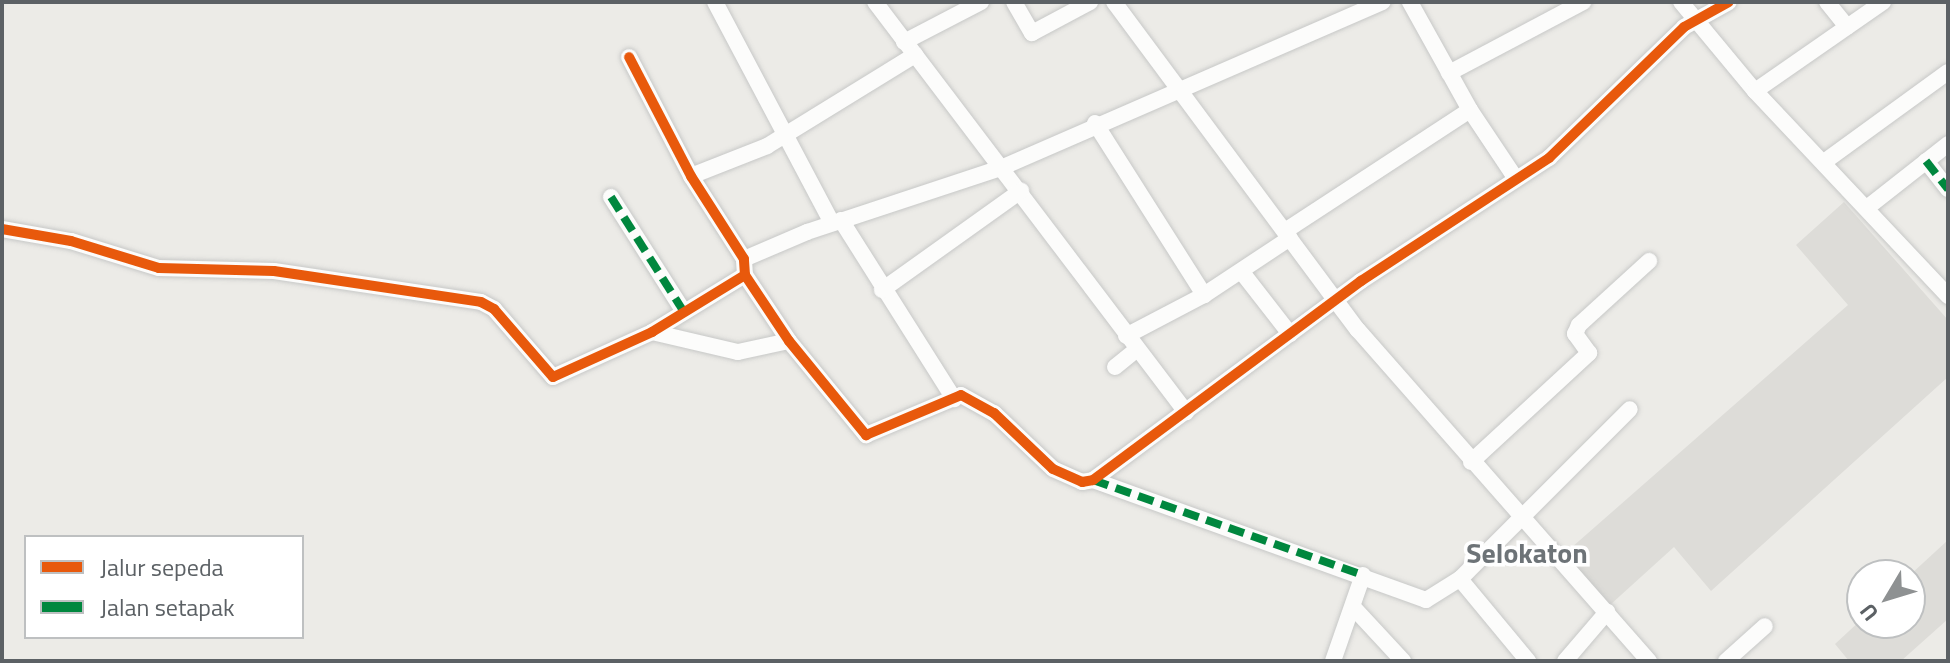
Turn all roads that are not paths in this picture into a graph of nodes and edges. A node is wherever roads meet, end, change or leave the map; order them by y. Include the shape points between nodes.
1 (715, 2) edge
2 (875, 2) edge
3 (981, 2) edge
4 (1014, 2) edge
5 (1090, 2) edge
6 (1114, 2) edge
7 (1383, 2) edge
8 (1410, 2) edge
9 (1583, 2) edge
10 (1681, 2) edge
11 (1729, 2) edge
12 (1827, 2) edge
13 (1883, 2) edge
14 (1693, 21) junction
15 (1847, 27) junction
16 (910, 49) junction
17 (629, 57) dead end
18 (1948, 72) edge
19 (1449, 73) junction
20 (1176, 89) junction
21 (1755, 91) junction
22 (1470, 110) junction
23 (1095, 123) junction
24 (785, 131) junction
25 (1948, 144) edge
26 (1926, 161) junction
27 (1824, 162) junction
28 (1003, 167) junction
29 (691, 176) junction
30 (1516, 179) junction
31 (1948, 189) edge
32 (1021, 191) junction
33 (611, 197) dead end
34 (1868, 207) junction
35 (837, 222) junction
36 (2, 229) edge
37 (1287, 235) junction
38 (1649, 261) dead end
39 (745, 267) junction
40 (1241, 271) junction
41 (882, 290) junction
42 (1204, 295) junction
43 (1948, 296) edge
44 (1336, 300) junction
45 (684, 312) junction
46 (652, 332) junction
47 (1290, 334) junction
48 (789, 341) junction
49 (1131, 344) junction
50 (1115, 367) dead end
51 (954, 399) junction
52 (1630, 409) dead end
53 (1186, 412) junction
54 (1471, 462) junction
55 (1093, 480) junction
56 (1519, 516) junction
57 (1363, 575) junction
58 (1460, 579) junction
59 (1353, 607) junction
60 (1607, 612) junction
61 (1765, 626) dead end
62 (1333, 661) edge
63 (1403, 661) edge
64 (1528, 661) edge
65 (1565, 661) edge
66 (1649, 661) edge
67 (1726, 661) edge

1 - 24 street
2 - 16 street
3 - 16 street
4 - 5 street via 1032,33
6 - 20 street
7 - 20 street
8 - 19 street
9 - 19 street
10 - 14 street
11 - 14 street
12 - 15 street
13 - 15 street
14 - 21 street
14 - 30 street via 1593,120
15 - 21 street
16 - 24 street
16 - 28 street
17 - 29 street
18 - 27 street
19 - 22 street
20 - 23 street
20 - 37 street
21 - 27 street
22 - 30 street
22 - 37 street
23 - 28 street
23 - 42 street
24 - 29 street via 767,146
24 - 35 street
25 - 26 street
26 - 31 street
26 - 34 street
27 - 34 street
28 - 32 street
28 - 35 street
29 - 39 street
30 - 44 street
32 - 41 street
32 - 49 street
33 - 45 street
34 - 43 street
35 - 39 street
35 - 41 street
36 - 46 street via 71,241 159,268 274,271 484,303 553,377
37 - 40 street
37 - 44 street
38 - 54 street via 1579,325 1575,334 1589,353
39 - 45 street
39 - 48 street
40 - 42 street
40 - 47 street
41 - 51 street
42 - 49 street
44 - 47 street
44 - 54 street
45 - 46 street
46 - 48 street via 738,352
47 - 53 street
48 - 51 street via 869,437
49 - 50 street
49 - 53 street
51 - 55 street via 961,395 994,413 1034,455 1070,479
52 - 56 street
53 - 55 street
54 - 56 street
55 - 57 street
56 - 58 street
56 - 60 street
57 - 58 street via 1426,600
57 - 59 street
58 - 64 street
59 - 62 street
59 - 63 street
60 - 65 street
60 - 66 street
61 - 67 street

